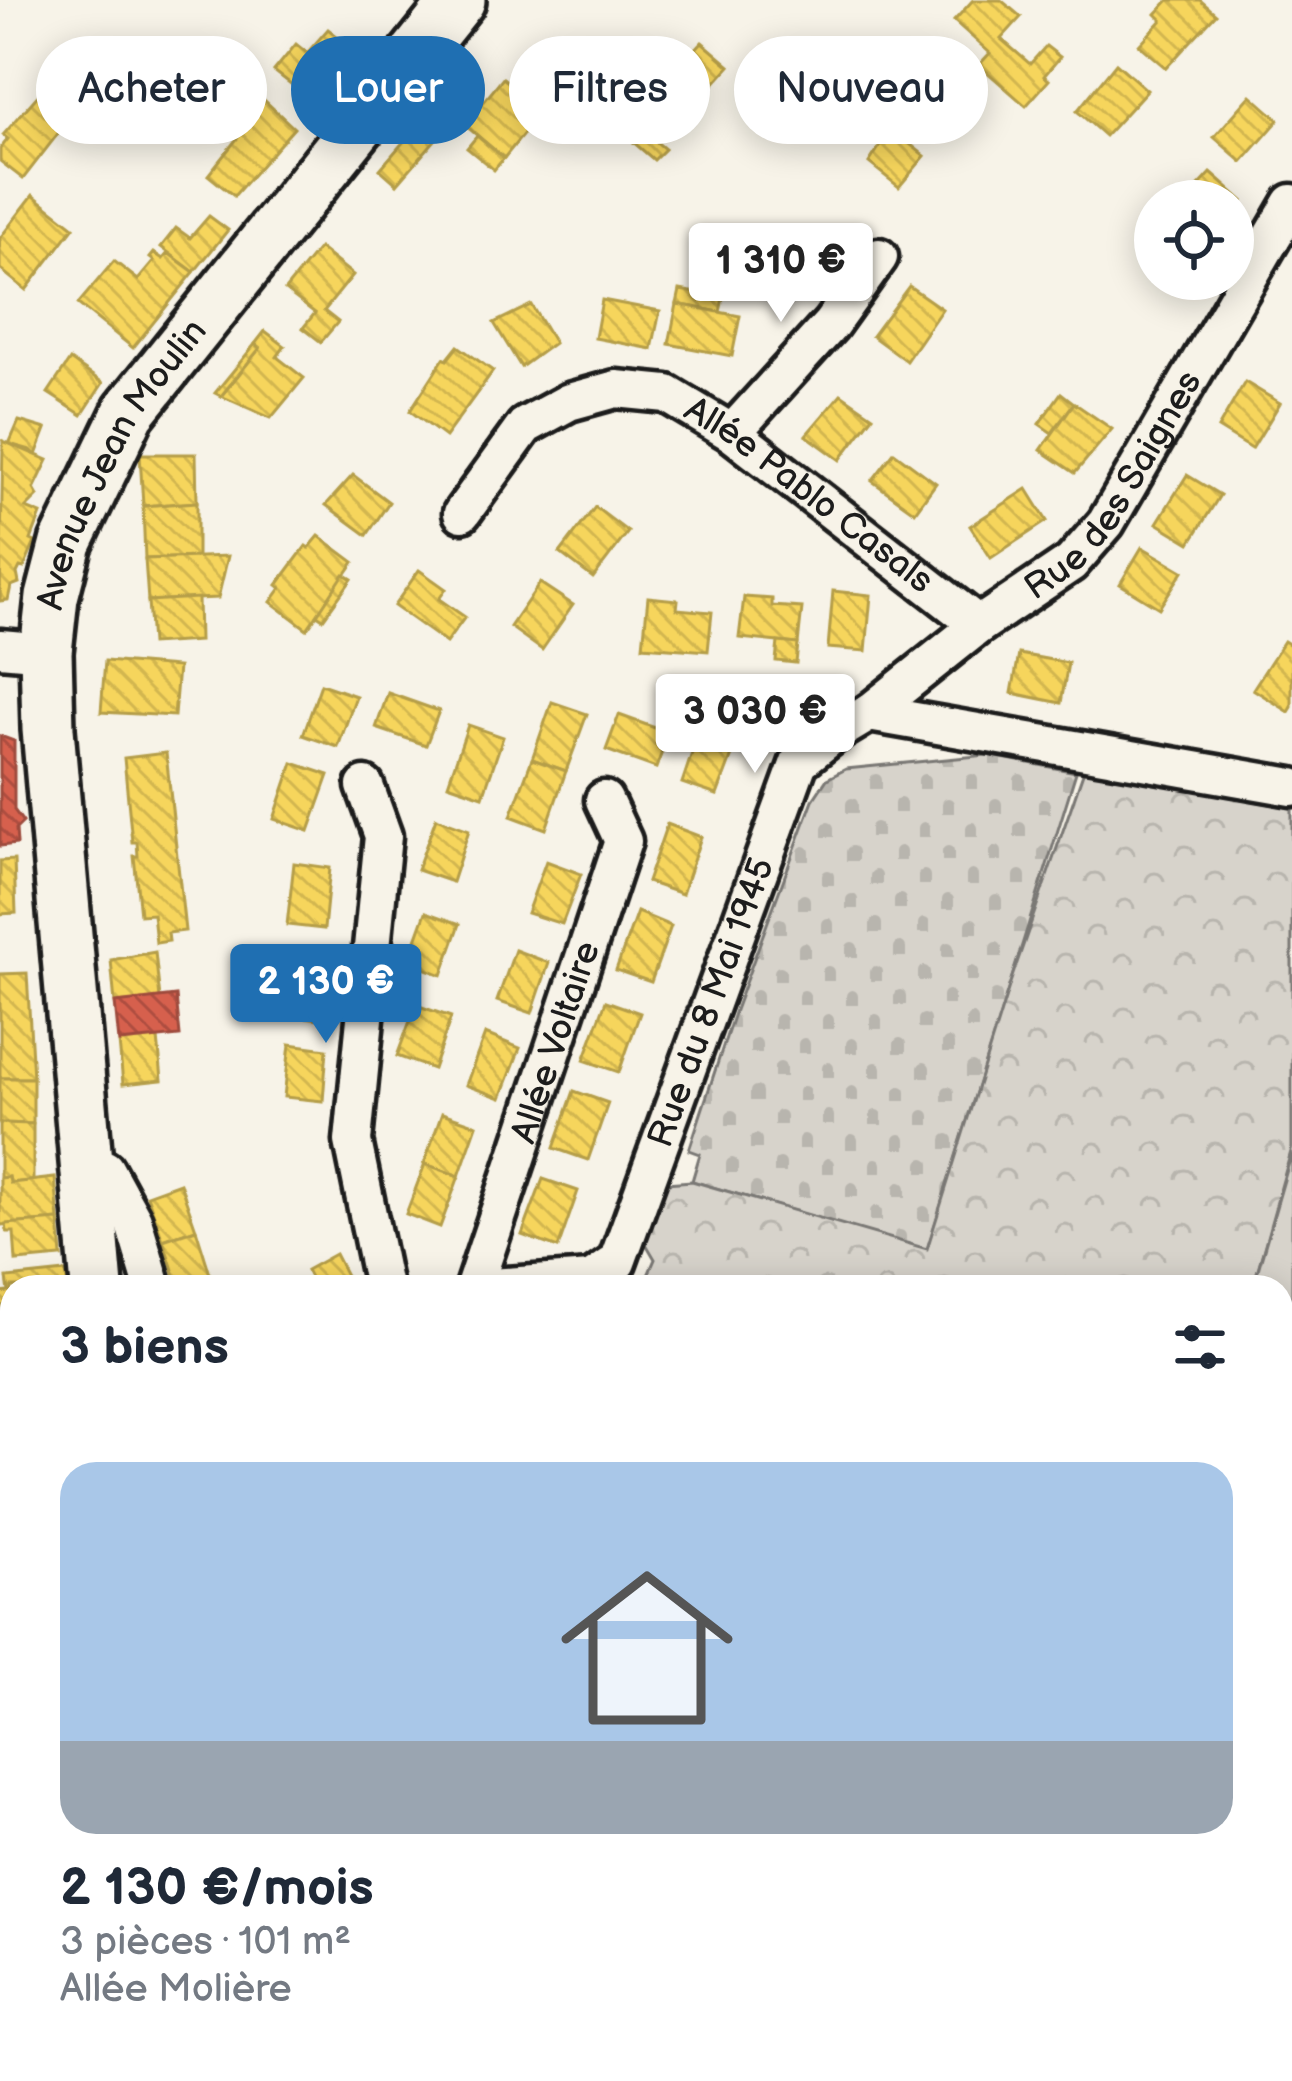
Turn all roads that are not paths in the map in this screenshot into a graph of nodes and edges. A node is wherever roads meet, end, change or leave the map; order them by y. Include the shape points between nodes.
1 (459, 0) edge
2 (1292, 203) edge
3 (879, 257) dead end
4 (732, 433) junction
5 (461, 513) dead end
6 (979, 626) junction
7 (23, 650) edge
8 (869, 713) junction
9 (365, 786) dead end
10 (1292, 787) edge
11 (604, 800) dead end
12 (86, 1166) junction
13 (97, 1275) edge
14 (150, 1275) edge
15 (380, 1275) edge
16 (478, 1275) edge
17 (598, 1275) edge

1 - 7 main road, Avenue Jean Moulin via 130,412
2 - 6 street, Rue des Saignes via 1106,523 1071,562
3 - 4 street via 831,324
4 - 5 street, Allée Pablo Casals via 667,394 616,389 569,402 525,426
4 - 6 street, Allée Pablo Casals
6 - 8 street, Rue des Saignes
7 - 12 main road, Avenue Jean Moulin via 50,749
8 - 10 street
8 - 17 street, Rue du 8 Mai 1945 via 799,762 617,1262
9 - 15 street via 383,836 352,1141
11 - 16 street, Allée Voltaire via 623,841
12 - 13 main road, Avenue Jean Moulin
12 - 14 street via 105,1169

